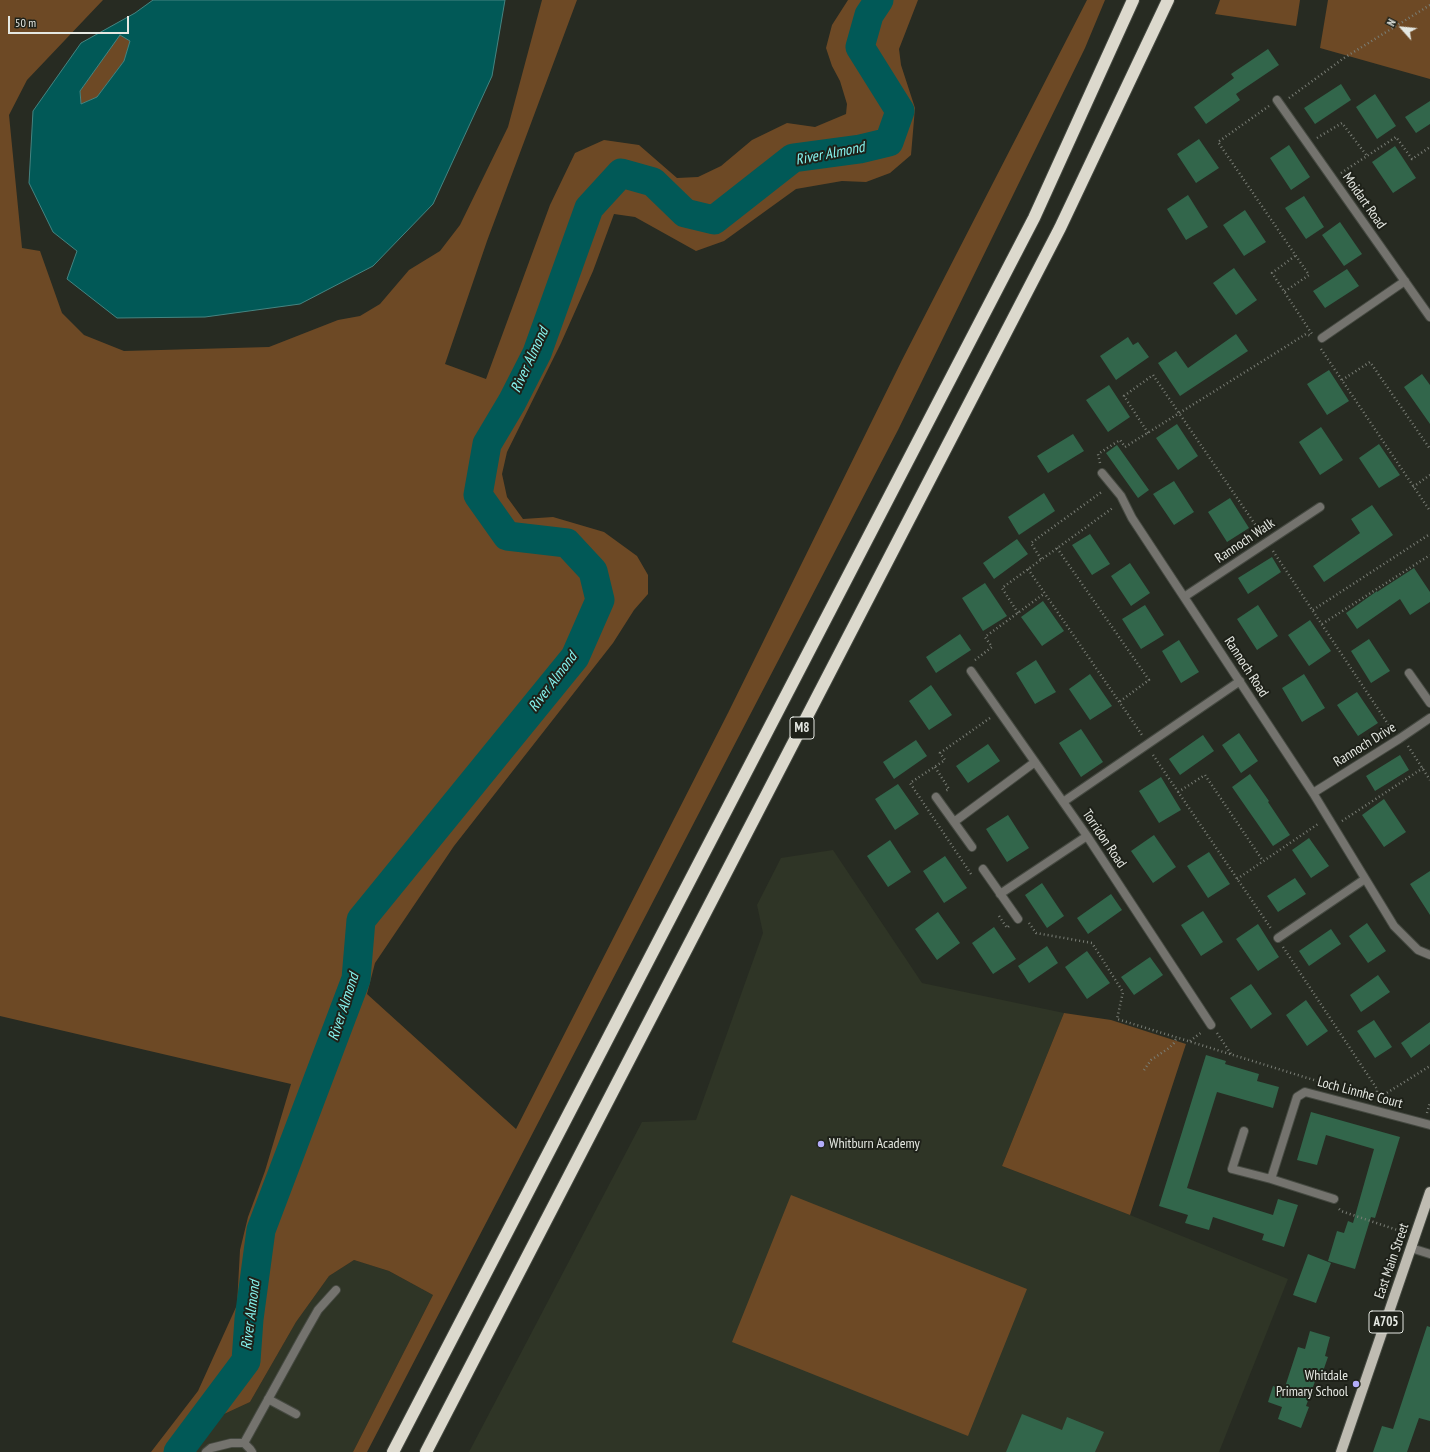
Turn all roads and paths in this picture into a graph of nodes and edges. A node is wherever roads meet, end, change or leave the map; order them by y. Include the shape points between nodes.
1 (1133, 0) edge
2 (1168, 0) edge
3 (1430, 5) edge
4 (1279, 102) junction
5 (1308, 143) junction
6 (1430, 147) edge
7 (1367, 156) junction
8 (1333, 178) junction
9 (1295, 256) junction
10 (1405, 281) junction
11 (1284, 292) junction
12 (1430, 317) edge
13 (1322, 338) dead end
14 (1321, 348) dead end
15 (1342, 380) junction
16 (1179, 414) junction
17 (1148, 433) junction
18 (1430, 449) edge
19 (1102, 473) joint
20 (1430, 475) edge
21 (1112, 485) junction
22 (1413, 487) junction
23 (1123, 500) junction
24 (1320, 507) dead end
25 (1430, 511) edge
26 (1430, 534) edge
27 (1267, 542) junction
28 (1057, 548) junction
29 (1430, 556) edge
30 (1041, 559) junction
31 (1028, 568) junction
32 (1045, 594) junction
33 (1184, 597) junction
34 (1313, 610) junction
35 (1018, 613) junction
36 (1322, 624) junction
37 (971, 671) joint
38 (1409, 673) dead end
39 (1240, 682) junction
40 (1119, 702) junction
41 (1430, 703) edge
42 (999, 711) junction
43 (1430, 718) edge
44 (1399, 739) junction
45 (1148, 744) junction
46 (1035, 762) junction
47 (1422, 768) junction
48 (1430, 780) edge
49 (1178, 792) dead end
50 (1313, 793) junction
51 (936, 797) dead end
52 (1063, 802) junction
53 (1328, 817) junction
54 (954, 822) junction
55 (1333, 826) junction
56 (1087, 836) junction
57 (972, 848) dead end
58 (1263, 861) junction
59 (983, 869) dead end
60 (972, 876) dead end
61 (1237, 879) dead end
62 (1365, 879) junction
63 (1000, 894) junction
64 (998, 915) dead end
65 (1018, 919) junction
66 (1278, 938) dead end
67 (1430, 955) edge
68 (1212, 1025) dead end
69 (1177, 1037) junction
70 (1144, 1070) dead end
71 (1335, 1086) dead end
72 (1370, 1097) dead end
73 (1384, 1102) dead end
74 (1430, 1125) edge
75 (1244, 1131) dead end
76 (1272, 1179) junction
77 (1430, 1192) edge
78 (1334, 1199) joint
79 (1415, 1236) junction
80 (1411, 1248) junction
81 (1430, 1254) edge
82 (336, 1290) dead end
83 (268, 1399) junction
84 (296, 1414) dead end
85 (244, 1443) junction
86 (206, 1452) edge
87 (252, 1452) edge
88 (393, 1452) edge
89 (426, 1452) edge
90 (1342, 1452) edge

1 - 88 highway, M8 via 1034,218
2 - 89 highway, M8 via 1057,235
3 - 4 path
4 - 5 street, Moidart Road
4 - 9 path via 1218,142
5 - 7 path via 1342,123
5 - 8 street, Moidart Road
6 - 7 path via 1412,159 1396,137
7 - 8 path
8 - 10 street, Moidart Road
9 - 11 path via 1272,273
9 - 11 path via 1309,275
10 - 12 street, Moidart Road
10 - 13 street
11 - 16 path via 1313,336 1306,334
14 - 15 path
15 - 18 path via 1370,362
15 - 22 path
16 - 17 path
16 - 17 path via 1153,375 1124,396
16 - 27 path
17 - 19 path via 1125,447 1120,440 1098,454
19 - 21 street, Rannoch Road
20 - 22 path
21 - 23 street, Rannoch Road
21 - 30 path via 1031,544
22 - 25 path
23 - 28 path
23 - 33 street, Rannoch Road
24 - 27 street, Rannoch Walk
26 - 34 path
27 - 33 street, Rannoch Walk
27 - 34 path
28 - 30 path
28 - 40 path via 1149,680
29 - 36 path
30 - 31 path
31 - 32 path
31 - 35 path via 1002,588
32 - 35 path
32 - 40 path
33 - 39 street, Rannoch Road
34 - 36 path
35 - 37 path via 985,638 992,648 975,659
36 - 44 path
37 - 42 street, Torridon Road
38 - 41 street
39 - 45 street
39 - 50 street, Rannoch Road
40 - 45 path
42 - 46 street, Torridon Road
42 - 60 path via 940,753 945,760 910,783
43 - 44 street, Rannoch Drive
44 - 47 path via 1408,745
44 - 50 street, Rannoch Drive
45 - 52 street
46 - 52 street, Torridon Road
46 - 54 street
47 - 48 path
47 - 55 path
49 - 58 path via 1205,775
50 - 53 street, Rannoch Road
51 - 54 street
52 - 56 street, Torridon Road
53 - 55 street, Rannoch Road
53 - 58 path
54 - 57 street
55 - 62 street, Rannoch Road
56 - 63 street
56 - 68 street, Torridon Road
58 - 61 path
59 - 63 street
62 - 66 street
62 - 67 street, Rannoch Road via 1394,926 1418,950
63 - 65 street
64 - 65 path via 1007,928
65 - 69 path via 1023,916 1036,933 1092,944 1123,992 1117,1019
69 - 70 path via 1169,1048 1151,1060
69 - 71 path
72 - 73 path
74 - 76 street, Loch Linnhe Court via 1305,1092 1297,1097
75 - 76 street via 1232,1169
76 - 78 street
77 - 79 main road, East Main Street / A705
78 - 79 path via 1341,1212
79 - 80 main road, East Main Street / A705
80 - 81 street
80 - 90 main road, East Main Street / A705
82 - 83 street via 318,1310
83 - 84 street
83 - 85 street
85 - 86 street via 230,1443
85 - 87 street

